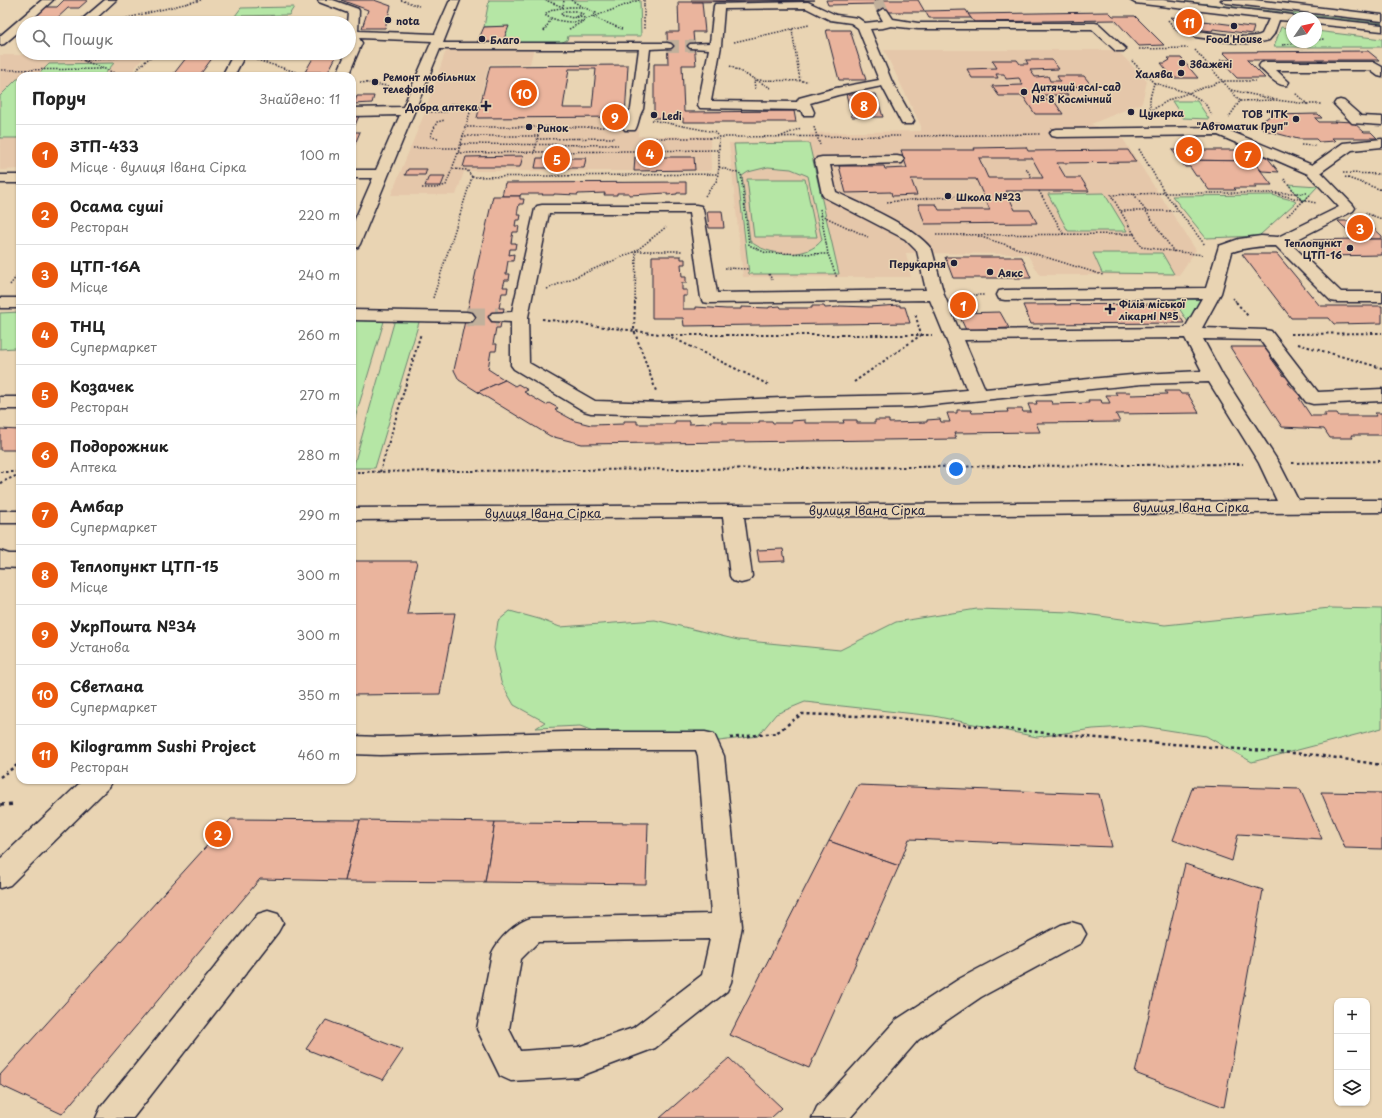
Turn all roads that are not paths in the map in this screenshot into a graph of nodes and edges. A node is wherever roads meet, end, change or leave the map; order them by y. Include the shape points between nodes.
1 (48, 0) edge
2 (110, 0) edge
3 (323, 0) edge
4 (454, 0) edge
5 (1135, 0) edge
6 (1226, 0) edge
7 (1164, 2) edge
8 (32, 16) edge
9 (92, 16) edge
10 (353, 16) edge
11 (1275, 16) junction
12 (1286, 17) edge
13 (1382, 18) edge
14 (1322, 22) edge
15 (863, 26) junction
16 (1382, 28) edge
17 (0, 30) edge
18 (16, 30) edge
19 (16, 31) edge
20 (1196, 34) dead end
21 (356, 35) edge
22 (0, 42) edge
23 (437, 42) junction
24 (644, 42) junction
25 (588, 46) junction
26 (667, 46) tunnel mouth
27 (694, 46) tunnel mouth
28 (1120, 49) road end
29 (714, 52) junction
30 (237, 60) edge
31 (349, 60) edge
32 (585, 61) dead end
33 (230, 72) edge
34 (344, 72) edge
35 (1382, 73) edge
36 (886, 82) junction
37 (1283, 82) dead end
38 (1340, 104) dead end
39 (356, 112) edge
40 (408, 112) junction
41 (906, 121) dead end
42 (1382, 121) edge
43 (630, 127) road end
44 (1057, 133) road end
45 (1382, 143) edge
46 (897, 160) dead end
47 (1313, 171) junction
48 (356, 174) edge
49 (381, 174) junction
50 (16, 178) edge
51 (0, 179) edge
52 (356, 234) edge
53 (1280, 242) junction
54 (1213, 293) junction
55 (936, 295) junction
56 (1006, 295) road end
57 (1382, 297) edge
58 (0, 303) edge
59 (16, 303) edge
60 (356, 315) edge
61 (466, 317) tunnel mouth
62 (498, 317) tunnel mouth
63 (519, 317) junction
64 (1191, 333) junction
65 (952, 335) junction
66 (1214, 376) junction
67 (978, 395) junction
68 (1382, 395) edge
69 (16, 403) edge
70 (0, 404) edge
71 (1291, 506) junction
72 (1382, 506) edge
73 (732, 511) junction
74 (356, 514) edge
75 (0, 517) edge
76 (16, 517) edge
77 (0, 558) edge
78 (16, 561) edge
79 (741, 576) dead end
80 (356, 745) edge
81 (96, 784) edge
82 (0, 877) edge
83 (268, 923) dead end
84 (727, 926) junction
85 (1071, 934) dead end
86 (113, 1118) edge
87 (829, 1118) edge

1 - 8 street
2 - 9 street
3 - 10 street via 354,11
4 - 23 street
5 - 7 street
6 - 13 street
7 - 11 street
11 - 12 street
11 - 20 street via 1264,39
14 - 16 street
15 - 28 street via 883,24 886,17 918,26 1095,26
15 - 29 street via 854,20 834,18 808,5 719,6
15 - 36 street
17 - 18 street
19 - 22 street
21 - 23 street
23 - 25 street
23 - 40 street
24 - 25 street
24 - 26 street
24 - 43 street via 637,109 632,116
25 - 32 street
27 - 29 street
29 - 36 street via 704,105 805,106 836,92
30 - 33 street
31 - 34 street
35 - 37 street via 1373,66 1265,66
36 - 41 street
38 - 42 street via 1357,120
39 - 40 street
40 - 49 street
44 - 47 street via 1220,131
45 - 47 street via 1348,146
46 - 55 street via 822,161 829,194 910,236 924,250
47 - 53 street via 1348,208
48 - 49 street
49 - 52 street
50 - 51 street
53 - 54 street via 1261,241 1226,249 1218,257
53 - 57 street via 1337,297
54 - 56 street
54 - 64 street
55 - 63 street via 709,298 696,209 542,209
55 - 65 street
58 - 59 street
60 - 61 street
62 - 63 street
63 - 67 street via 520,365 591,407 663,409 912,401
64 - 65 street
64 - 66 street
64 - 68 street via 1265,335 1313,398
65 - 67 street
66 - 67 street via 1142,379
66 - 71 street via 1269,464
69 - 70 street
71 - 72 street, вулиця Івана Сірка
71 - 73 street, вулиця Івана Сірка
73 - 74 street, вулиця Івана Сірка
73 - 79 street
75 - 76 street
77 - 78 street via 3,561
80 - 84 street via 705,741 711,756
81 - 82 street
83 - 86 street
84 - 84 street via 716,982 644,1038 578,1062 511,1066 493,1029 507,953 531,930
85 - 87 street via 970,988 907,1030

